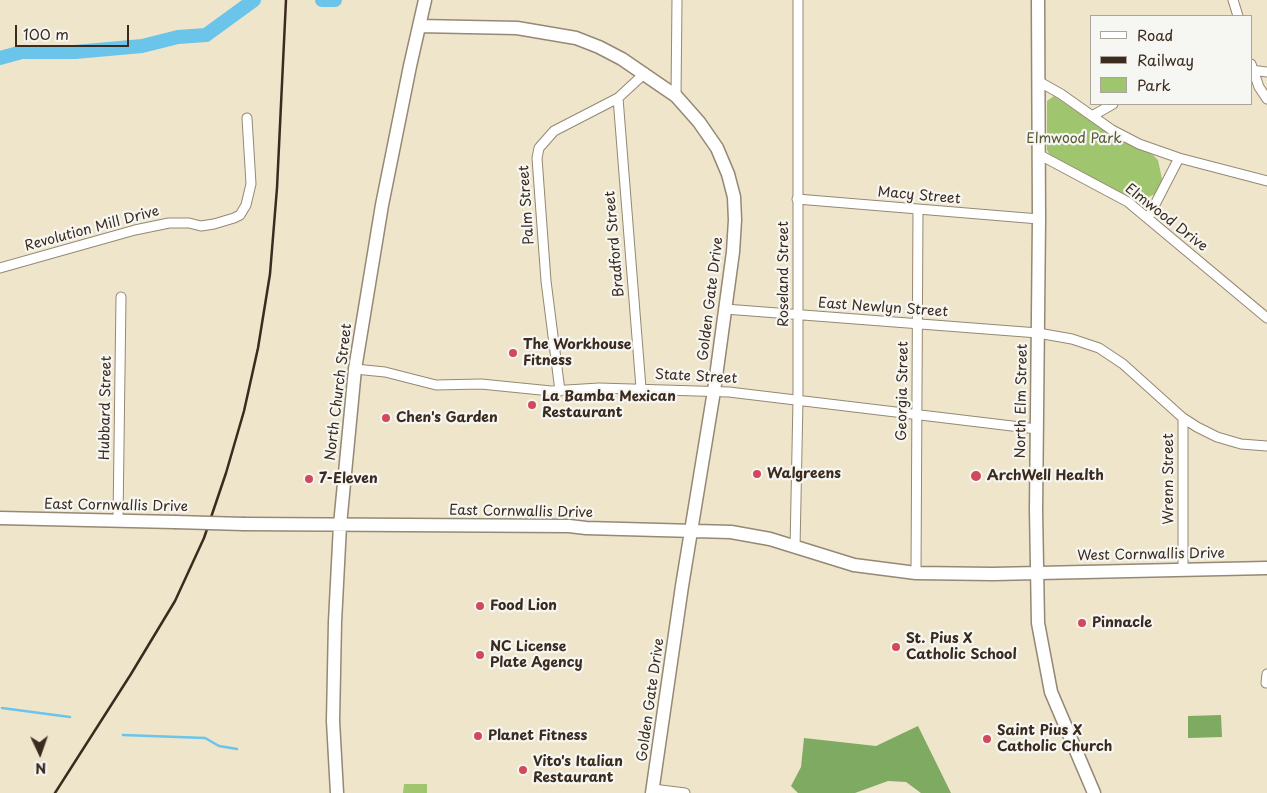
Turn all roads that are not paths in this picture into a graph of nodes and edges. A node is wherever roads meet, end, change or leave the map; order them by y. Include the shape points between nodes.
1 (677, 0) edge
2 (798, 0) edge
3 (1038, 0) edge
4 (1233, 0) edge
5 (424, 4) edge
6 (1238, 15) edge
7 (419, 26) junction
8 (1252, 68) edge
9 (1252, 71) edge
10 (1267, 72) edge
11 (645, 74) junction
12 (1038, 81) junction
13 (676, 96) junction
14 (618, 98) junction
15 (1267, 99) edge
16 (1111, 105) edge
17 (1092, 116) junction
18 (247, 118) dead end
19 (1038, 154) junction
20 (1179, 158) junction
21 (1267, 181) edge
22 (797, 199) junction
23 (918, 210) junction
24 (1148, 218) junction
25 (1039, 219) junction
26 (0, 268) edge
27 (121, 297) dead end
28 (725, 309) junction
29 (798, 315) junction
30 (1267, 318) edge
31 (918, 324) junction
32 (1038, 333) junction
33 (355, 369) junction
34 (641, 388) junction
35 (560, 391) junction
36 (714, 391) junction
37 (798, 400) junction
38 (917, 416) junction
39 (1183, 418) junction
40 (1036, 429) junction
41 (1267, 446) edge
42 (0, 518) edge
43 (118, 520) junction
44 (340, 525) junction
45 (691, 529) junction
46 (795, 548) junction
47 (1267, 568) edge
48 (1183, 570) junction
49 (916, 573) junction
50 (1036, 573) junction
51 (653, 791) edge
52 (337, 793) edge
53 (685, 793) edge
54 (1094, 793) edge

1 - 13 street
2 - 22 street, Roseland Street
3 - 12 main road, North Elm Street
4 - 6 street
5 - 7 main road, North Church Street
7 - 11 main road, Golden Gate Drive via 477,26 576,38 599,47
7 - 33 main road, North Church Street via 382,205
8 - 10 street
9 - 15 street
11 - 13 main road, Golden Gate Drive
11 - 14 street, Palm Street
12 - 17 street
12 - 19 main road, North Elm Street
13 - 28 main road, Golden Gate Drive via 717,148 730,182 735,220
14 - 34 street, Bradford Street
14 - 35 street, Palm Street via 554,130 538,148 546,281
16 - 17 street
17 - 20 street via 1139,144
18 - 26 street, Revolution Mill Drive via 251,184 246,205 234,218 201,226 169,223
19 - 24 street, Elmwood Drive via 1100,186
19 - 25 main road, North Elm Street
20 - 21 street
20 - 24 street
22 - 23 street, Macy Street
22 - 29 street, Roseland Street
23 - 25 street, Macy Street
23 - 31 street, Georgia Street
24 - 30 street, Elmwood Drive
25 - 32 main road, North Elm Street
27 - 43 street, Hubbard Street
28 - 29 street, East Newlyn Street
28 - 36 main road, Golden Gate Drive
29 - 31 street, East Newlyn Street
29 - 37 street, Roseland Street
31 - 32 street, East Newlyn Street
31 - 38 street, Georgia Street
32 - 39 street, East Newlyn Street via 1099,348 1123,364
32 - 40 main road, North Elm Street
33 - 35 street, State Street via 385,372 431,384 481,384
33 - 44 main road, North Church Street
34 - 35 street, State Street
34 - 36 street, State Street
36 - 37 street, State Street
36 - 45 main road, Golden Gate Drive
37 - 38 street, State Street
37 - 46 street, Roseland Street
38 - 40 street, State Street
38 - 49 street, Georgia Street
39 - 41 street, East Newlyn Street via 1218,437 1241,444
39 - 48 street, Wrenn Street
40 - 50 main road, North Elm Street
42 - 43 main road, East Cornwallis Drive
43 - 44 main road, East Cornwallis Drive, bridge
44 - 45 main road, East Cornwallis Drive
44 - 52 main road, North Church Street via 333,698
45 - 46 main road, East Cornwallis Drive via 756,536
45 - 51 main road, Golden Gate Drive
46 - 49 main road, East Cornwallis Drive via 854,565
47 - 48 main road, West Cornwallis Drive
48 - 50 main road, West Cornwallis Drive
49 - 50 main road, East Cornwallis Drive
50 - 54 main road, North Elm Street via 1038,623 1051,692
51 - 53 street

